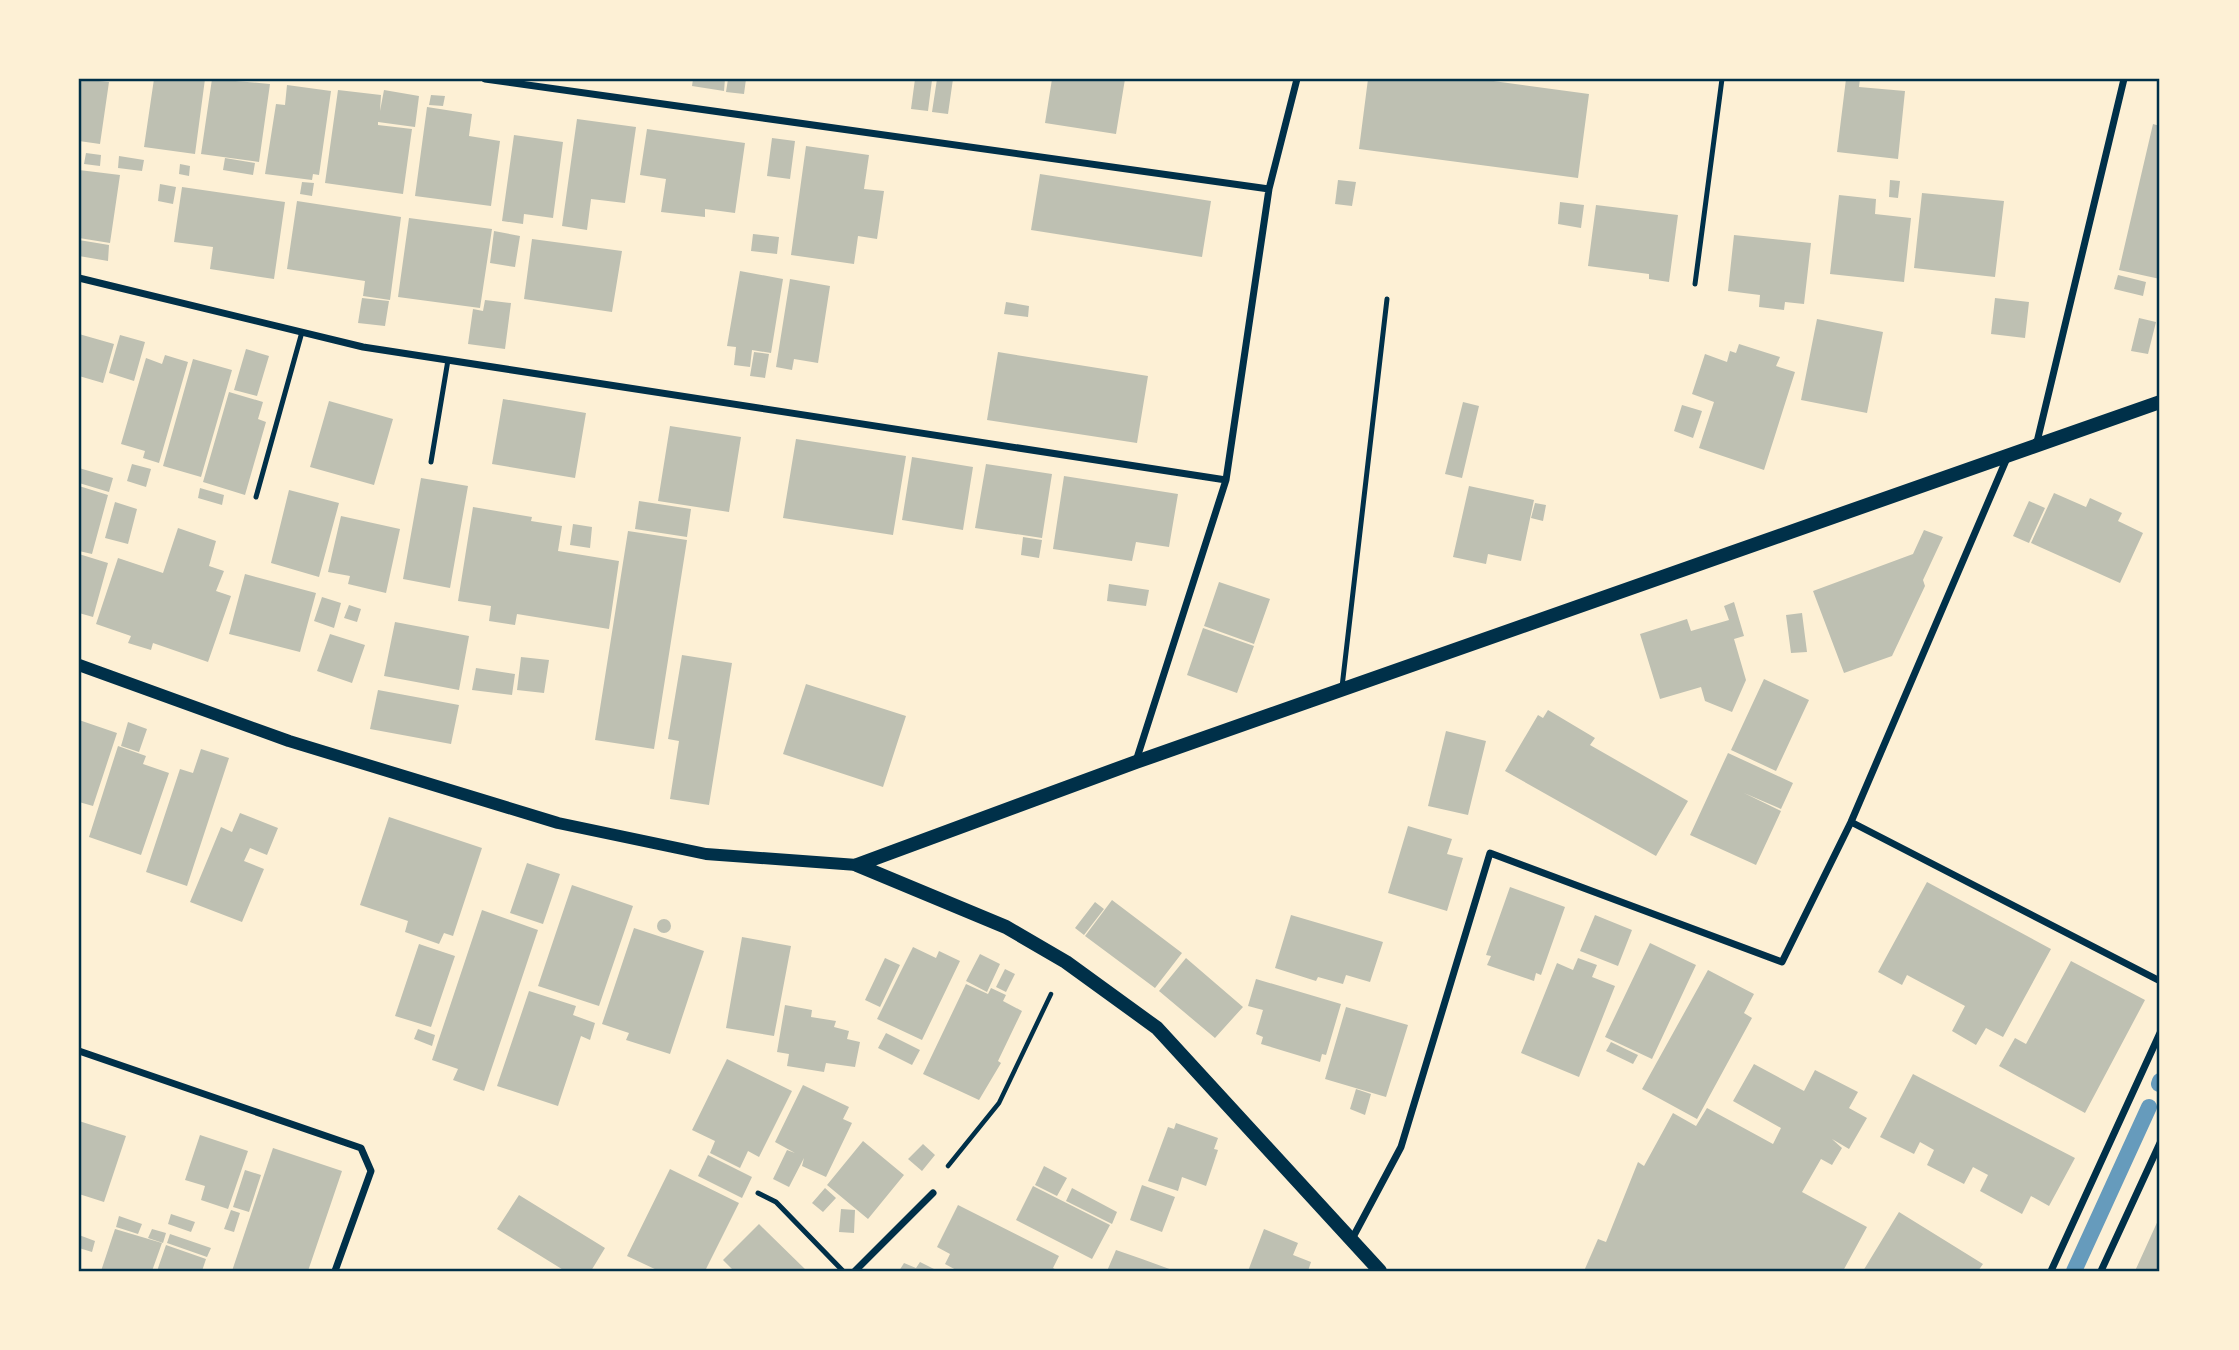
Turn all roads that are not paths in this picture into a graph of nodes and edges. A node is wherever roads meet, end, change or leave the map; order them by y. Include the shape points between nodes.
1 (485, 79) edge
2 (1297, 79) edge
3 (1722, 79) edge
4 (2124, 79) edge
5 (1269, 190) junction
6 (79, 278) edge
7 (1695, 284) dead end
8 (1387, 299) dead end
9 (302, 332) junction
10 (448, 360) junction
11 (2160, 402) edge
12 (2036, 446) junction
13 (2008, 456) junction
14 (431, 462) dead end
15 (1226, 480) junction
16 (256, 497) dead end
17 (79, 666) edge
18 (1342, 690) junction
19 (1136, 762) junction
20 (1851, 822) junction
21 (857, 865) junction
22 (2160, 981) edge
23 (2160, 1033) edge
24 (79, 1051) edge
25 (2160, 1143) edge
26 (758, 1193) dead end
27 (933, 1193) road end
28 (1352, 1240) junction
29 (335, 1271) edge
30 (843, 1271) edge
31 (855, 1271) edge
32 (1380, 1271) edge
33 (2051, 1271) edge
34 (2101, 1271) edge

1 - 5 street
2 - 5 street
3 - 7 lane
4 - 12 street
5 - 15 street
6 - 9 street
8 - 18 lane
9 - 10 street
9 - 16 lane
10 - 14 lane
10 - 15 street
11 - 12 main road
12 - 13 main road
13 - 18 main road
13 - 20 street
15 - 19 street
17 - 21 street via 289,741 558,823 706,853
18 - 19 main road
19 - 21 main road
20 - 22 street
20 - 28 street via 1782,962 1490,853 1401,1147
21 - 28 main road via 1006,927 1066,962 1157,1028
23 - 33 street
24 - 29 street via 361,1148 371,1171
25 - 34 street
26 - 30 lane via 776,1202
27 - 31 street
28 - 32 main road

